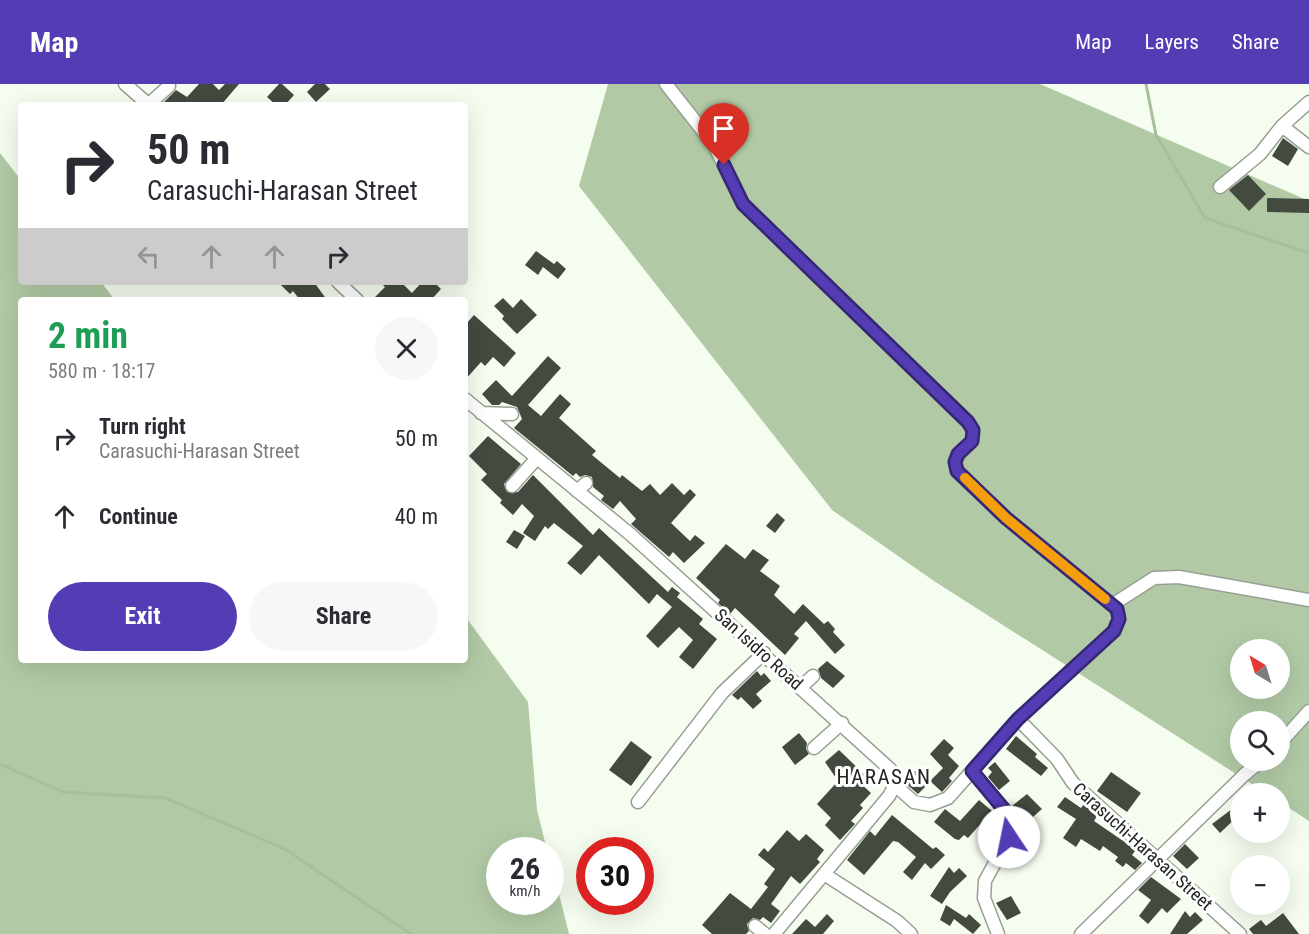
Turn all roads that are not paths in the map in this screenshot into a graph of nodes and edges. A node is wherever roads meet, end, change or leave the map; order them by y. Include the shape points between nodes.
1 (125, 84) edge
2 (666, 84) edge
3 (169, 86) dead end
4 (146, 102) edge
5 (152, 102) edge
6 (1309, 102) edge
7 (1282, 126) junction
8 (1309, 147) edge
9 (1220, 187) dead end
10 (341, 285) edge
11 (354, 297) edge
12 (468, 401) edge
13 (482, 413) junction
14 (512, 414) dead end
15 (537, 458) junction
16 (512, 486) dead end
17 (1309, 600) edge
18 (1112, 605) junction
19 (764, 653) junction
20 (813, 676) dead end
21 (801, 687) junction
22 (1309, 711) edge
23 (1018, 719) junction
24 (842, 723) junction
25 (1290, 732) edge
26 (814, 748) dead end
27 (972, 771) junction
28 (1249, 771) edge
29 (895, 785) junction
30 (638, 802) dead end
31 (1158, 860) junction
32 (824, 874) junction
33 (774, 934) edge
34 (911, 934) edge
35 (998, 934) edge
36 (1081, 934) edge
37 (1239, 934) edge

1 - 4 street
2 - 18 street via 714,145 743,204 968,422 973,430 972,441 958,454 957,471 1006,518
3 - 5 street
6 - 7 street
7 - 8 street
7 - 9 street via 1260,154
10 - 11 street
12 - 13 street, San Isidro Road
13 - 14 street
13 - 15 street, San Isidro Road
15 - 16 street
15 - 19 street, San Isidro Road via 581,487
17 - 18 street via 1179,577 1154,578
18 - 23 street via 1119,619 1114,631
19 - 21 street, San Isidro Road
19 - 30 street via 714,702
20 - 21 street
21 - 24 street, San Isidro Road
22 - 25 street
23 - 27 street
23 - 31 street, Carasuchi-Harasan Street via 1057,759 1073,783
24 - 26 street
24 - 29 street, San Isidro Road via 891,770
27 - 29 street via 948,798 930,805 914,802
27 - 35 street via 1007,813 1009,837 985,881 984,898
28 - 31 street
29 - 32 street
31 - 36 street
31 - 37 street, Carasuchi-Harasan Street
32 - 33 street
32 - 34 street

